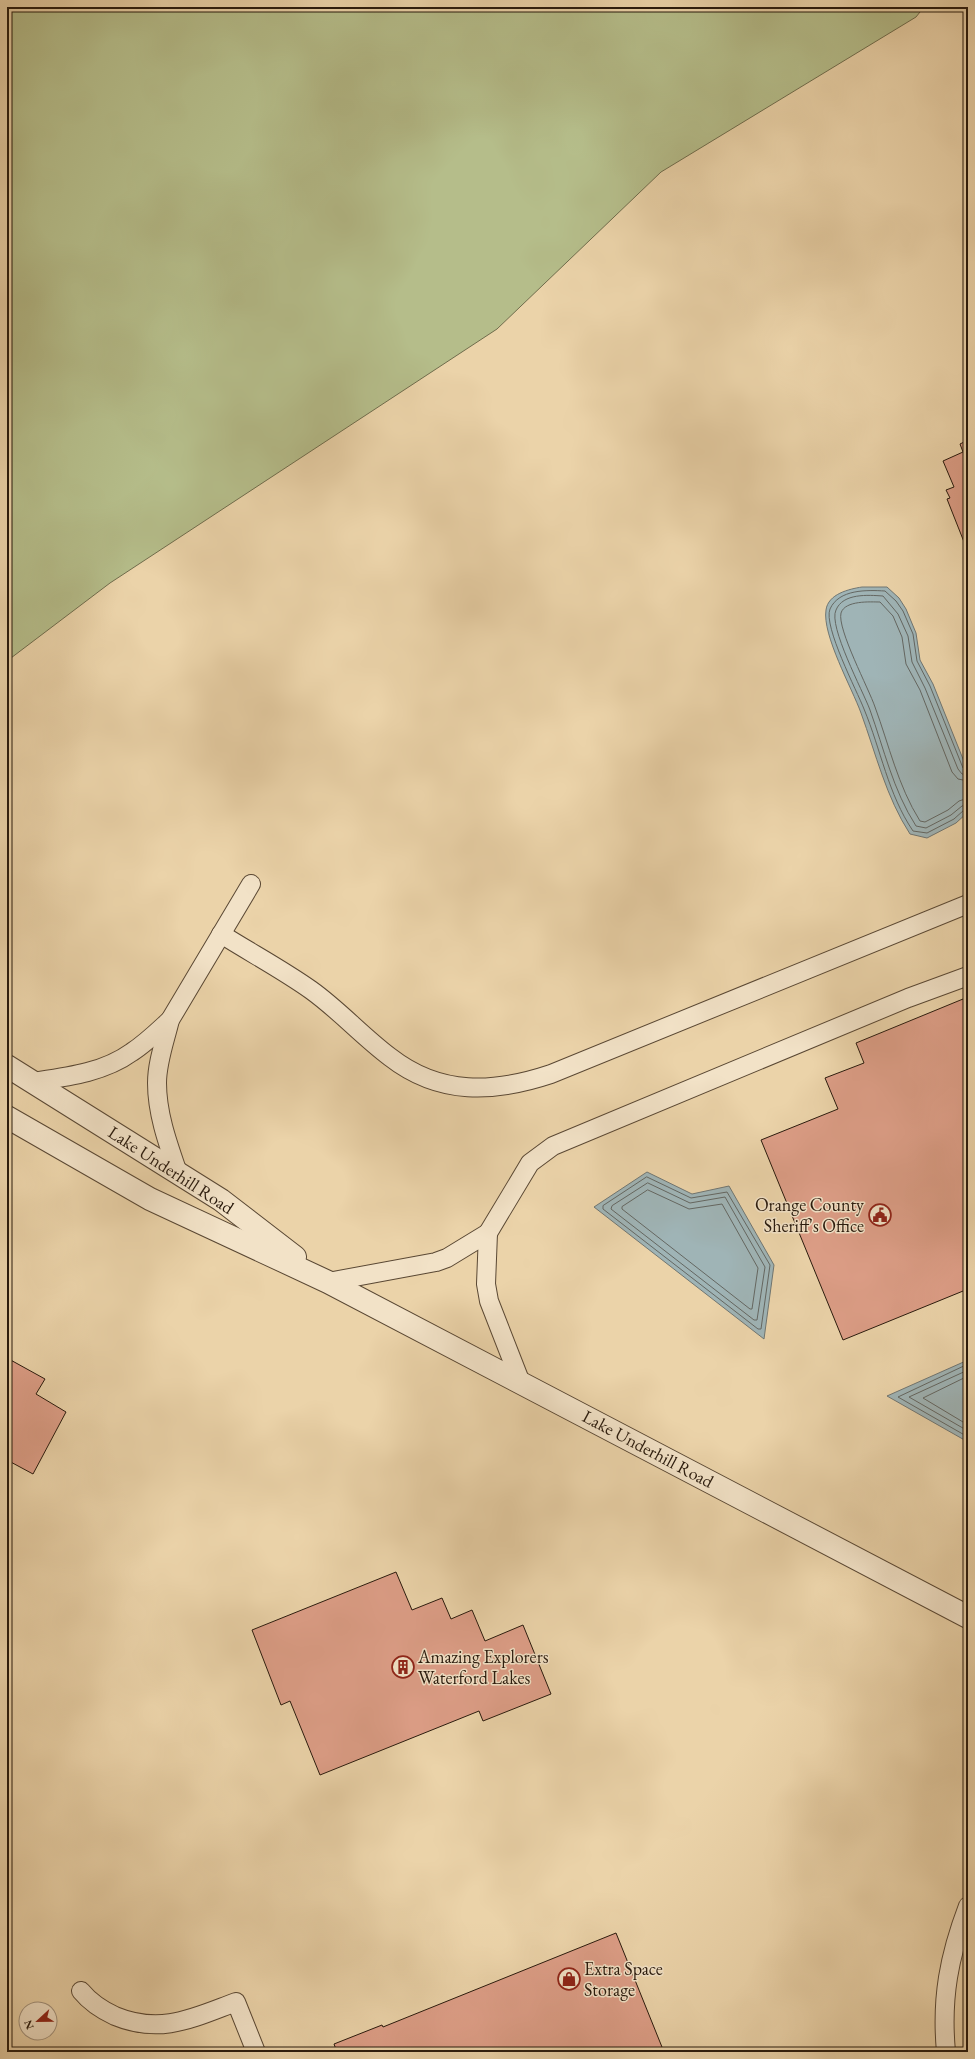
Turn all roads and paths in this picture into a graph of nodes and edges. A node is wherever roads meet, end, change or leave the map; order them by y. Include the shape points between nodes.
1 (251, 884) dead end
2 (968, 904) edge
3 (221, 934) junction
4 (968, 976) edge
5 (170, 1020) junction
6 (7, 1066) edge
7 (32, 1082) junction
8 (7, 1117) edge
9 (178, 1173) junction
10 (488, 1233) junction
11 (328, 1282) junction
12 (521, 1383) junction
13 (968, 1617) edge
14 (968, 1906) edge
15 (81, 1991) dead end
16 (256, 2052) edge
17 (946, 2052) edge

1 - 3 lane
2 - 3 lane via 551,1074 512,1085 481,1088 450,1086 414,1074 389,1057 312,990
3 - 5 lane
4 - 10 lane via 660,1100 549,1148 530,1163
5 - 7 lane via 133,1052 109,1065 64,1078
5 - 9 lane via 157,1083 163,1122
6 - 7 street, Lake Underhill Road
7 - 9 street, Lake Underhill Road
8 - 11 street, Lake Underhill Road via 150,1199
9 - 11 street, Lake Underhill Road via 221,1200
10 - 11 lane via 436,1262
10 - 12 lane via 486,1284 489,1301
11 - 12 street, Lake Underhill Road
12 - 13 street, Lake Underhill Road
14 - 17 lane via 947,1975 944,2012
15 - 16 lane via 86,1998 109,2013 140,2024 161,2025 185,2020 236,2002

